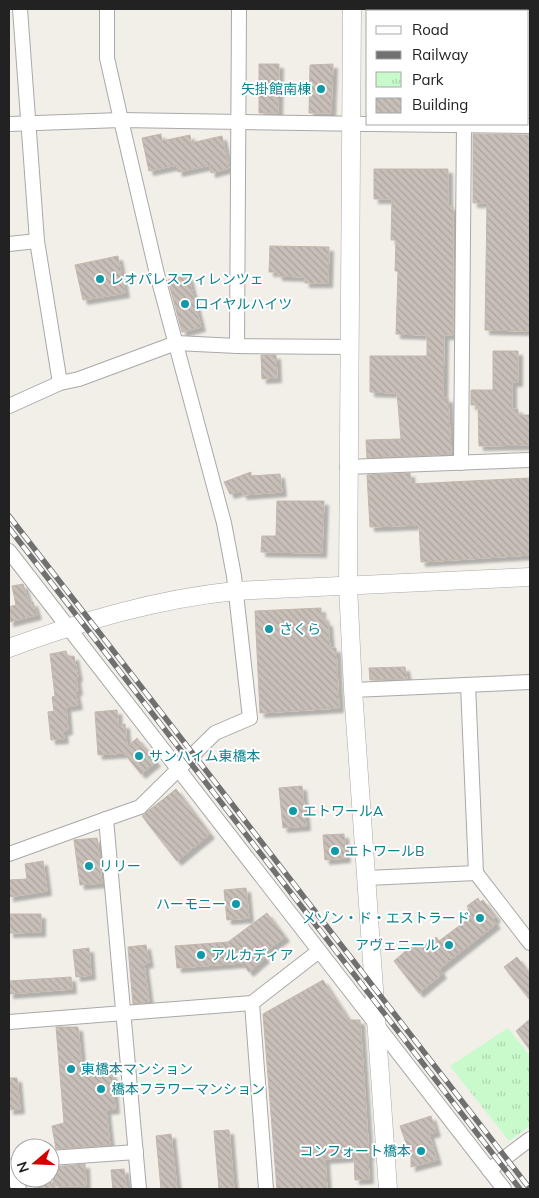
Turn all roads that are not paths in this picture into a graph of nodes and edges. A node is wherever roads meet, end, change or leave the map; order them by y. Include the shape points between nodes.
1 (20, 9) edge
2 (106, 9) edge
3 (239, 9) edge
4 (352, 9) edge
5 (121, 120) junction
6 (28, 122) junction
7 (239, 122) junction
8 (9, 124) edge
9 (363, 124) edge
10 (464, 125) joint
11 (530, 126) edge
12 (37, 241) junction
13 (9, 244) edge
14 (176, 343) junction
15 (237, 346) junction
16 (349, 347) junction
17 (60, 383) junction
18 (9, 406) edge
19 (530, 460) edge
20 (461, 463) junction
21 (347, 467) junction
22 (9, 551) edge
23 (530, 577) edge
24 (348, 585) junction
25 (236, 591) junction
26 (67, 626) junction
27 (9, 648) edge
28 (530, 682) edge
29 (468, 685) junction
30 (353, 690) junction
31 (177, 769) junction
32 (106, 819) junction
33 (9, 854) edge
34 (476, 873) junction
35 (367, 878) junction
36 (530, 943) edge
37 (319, 950) junction
38 (252, 1003) junction
39 (125, 1013) junction
40 (9, 1022) edge
41 (377, 1025) junction
42 (530, 1138) edge
43 (136, 1152) junction
44 (60, 1157) edge
45 (9, 1166) edge
46 (489, 1170) junction
47 (19, 1189) edge
48 (140, 1189) edge
49 (266, 1189) edge
50 (388, 1189) edge
51 (504, 1189) edge

1 - 6 street
2 - 5 street via 108,58
3 - 7 street
4 - 9 street
5 - 6 street
5 - 7 street
5 - 14 street
6 - 8 street
6 - 12 street
7 - 9 street
7 - 15 street
9 - 16 street
10 - 11 street
10 - 20 street
12 - 13 street
12 - 17 street
14 - 15 street
14 - 17 street
14 - 25 street via 224,523
15 - 16 street
16 - 21 street
17 - 18 street
19 - 20 street
20 - 21 street
21 - 24 street
22 - 26 street
23 - 24 street
24 - 25 street
24 - 30 street
25 - 26 street via 159,602
25 - 31 street via 250,718 215,733
26 - 27 street
26 - 31 street
28 - 29 street
29 - 30 street
29 - 34 street
30 - 35 street
31 - 32 street via 140,807
31 - 37 street
32 - 33 street
32 - 39 street
34 - 35 street
34 - 36 street
35 - 41 street
37 - 38 street
37 - 41 street
38 - 39 street
38 - 49 street
39 - 40 street
39 - 43 street
41 - 46 street
41 - 50 street
42 - 46 street
43 - 44 street
43 - 48 street
45 - 47 street
46 - 51 street

